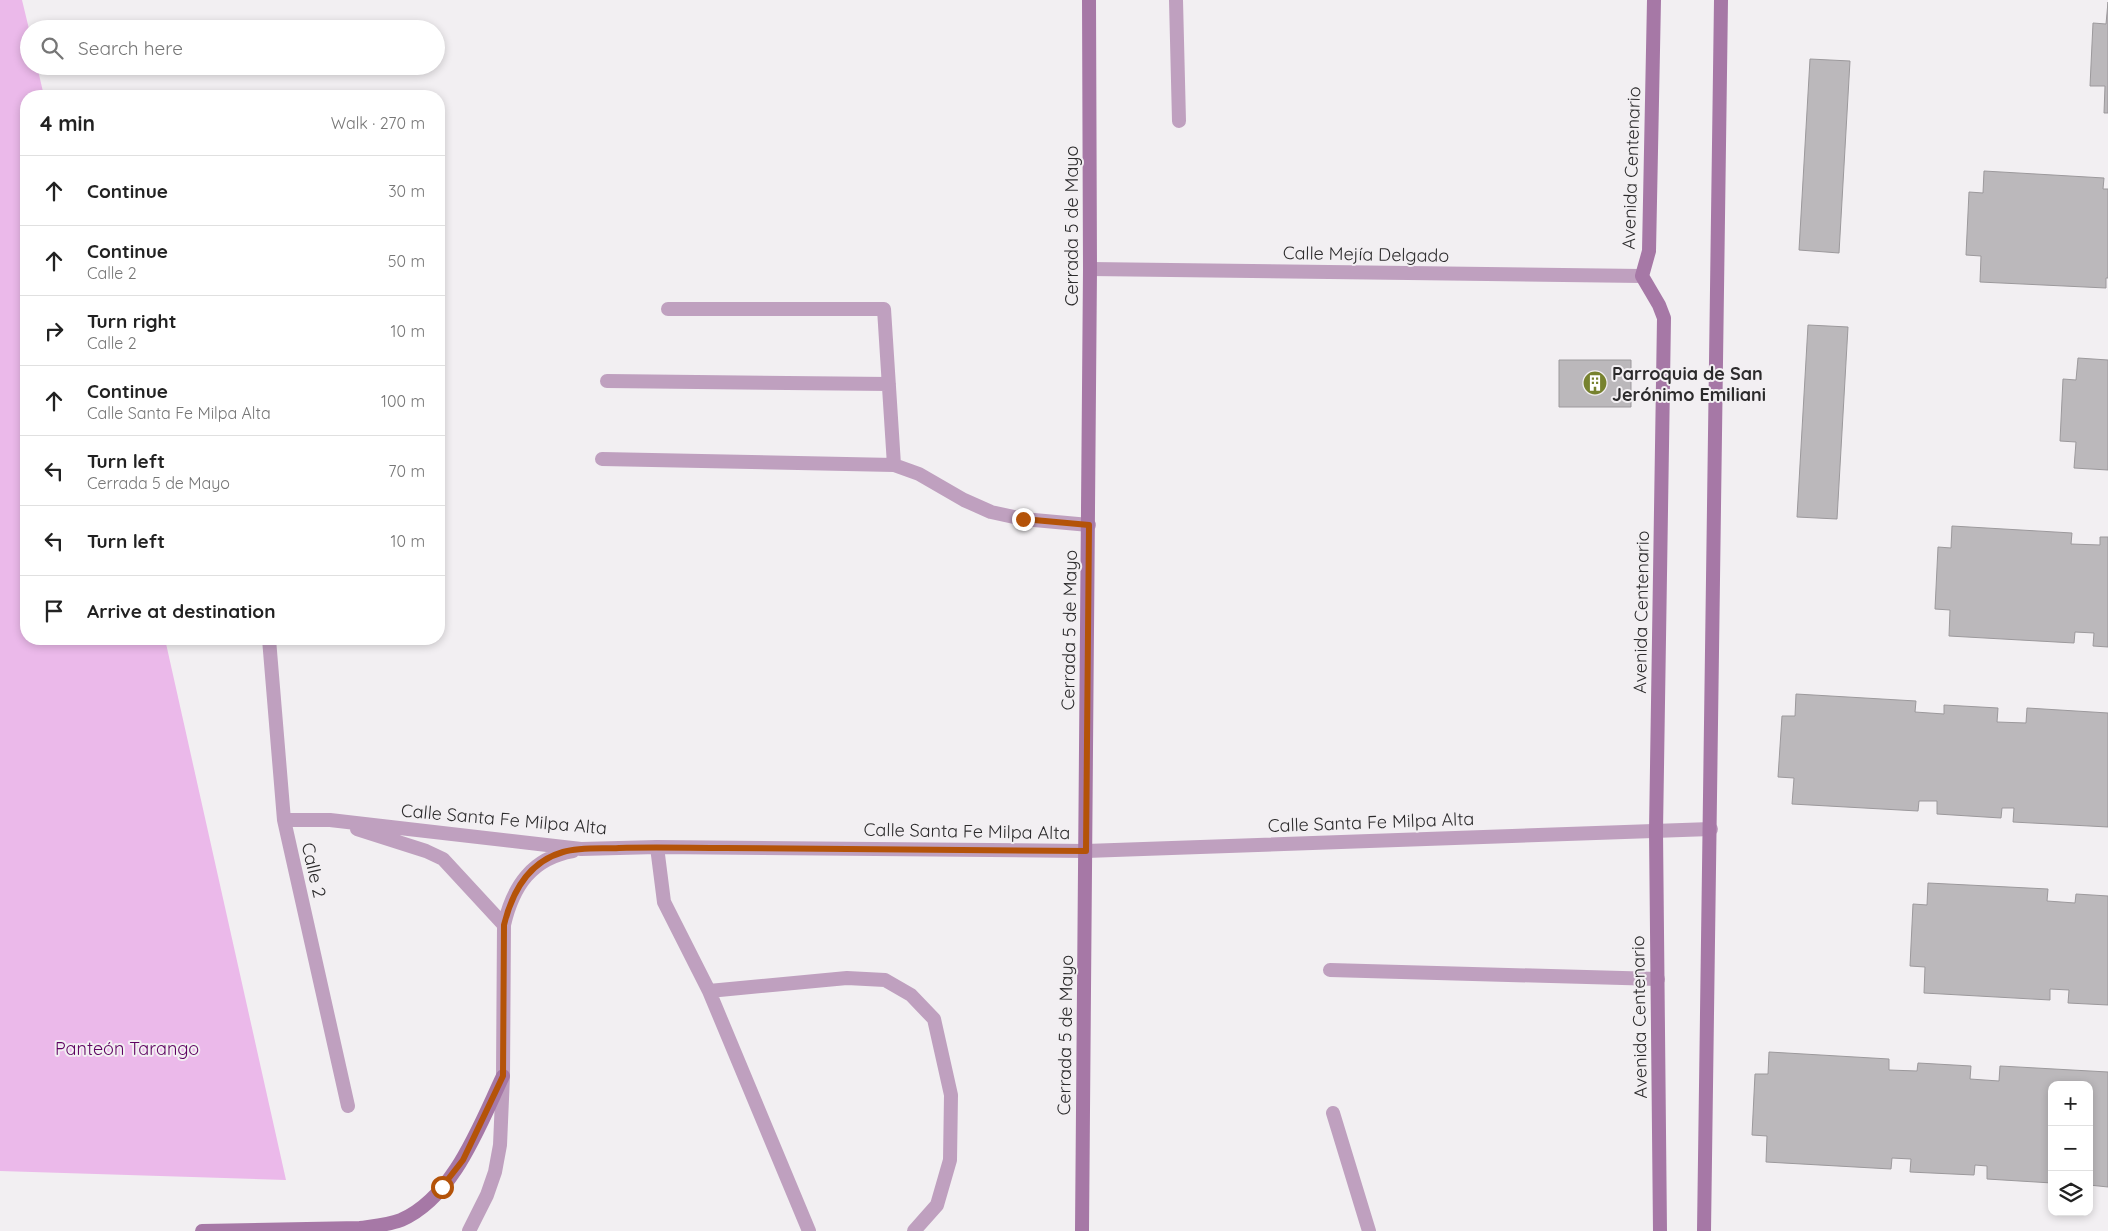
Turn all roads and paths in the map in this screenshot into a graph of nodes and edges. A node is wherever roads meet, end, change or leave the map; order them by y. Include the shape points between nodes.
1 (1089, 0) edge
2 (1176, 0) edge
3 (1654, 0) edge
4 (1721, 0) edge
5 (1179, 121) dead end
6 (1090, 269) junction
7 (1642, 276) junction
8 (668, 309) dead end
9 (607, 381) dead end
10 (889, 384) junction
11 (602, 459) dead end
12 (894, 465) junction
13 (1089, 525) junction
14 (269, 645) edge
15 (284, 820) junction
16 (330, 820) junction
17 (1711, 829) junction
18 (1656, 831) junction
19 (657, 847) junction
20 (581, 849) junction
21 (1086, 851) junction
22 (504, 925) junction
23 (1330, 970) dead end
24 (1658, 979) junction
25 (709, 991) junction
26 (503, 1076) junction
27 (348, 1106) dead end
28 (1333, 1113) dead end
29 (202, 1231) edge
30 (469, 1231) edge
31 (809, 1231) edge
32 (914, 1231) edge
33 (1082, 1231) edge
34 (1369, 1231) edge
35 (1660, 1231) edge
36 (1704, 1231) edge

1 - 6 main road, Cerrada 5 de Mayo
2 - 5 street
3 - 7 main road, Avenida Centenario via 1649,252
4 - 17 main road
6 - 7 street, Calle Mejía Delgado
6 - 13 main road, Cerrada 5 de Mayo
7 - 18 main road, Avenida Centenario via 1664,318
8 - 10 street via 884,309
9 - 10 street
10 - 12 street
11 - 12 street
12 - 13 street via 919,474 991,512 1023,519
13 - 21 main road, Cerrada 5 de Mayo
14 - 15 street, Calle 2
15 - 16 street, Calle Santa Fe Milpa Alta
15 - 27 street, Calle 2
16 - 20 street, Calle Santa Fe Milpa Alta
16 - 22 street via 443,859
17 - 18 street, Calle Santa Fe Milpa Alta
17 - 36 main road
18 - 21 street, Calle Santa Fe Milpa Alta
18 - 24 main road, Avenida Centenario
19 - 20 street, Calle Santa Fe Milpa Alta
19 - 21 street, Calle Santa Fe Milpa Alta
19 - 25 street via 664,902
20 - 22 street via 562,852 530,872 508,905
21 - 33 main road, Cerrada 5 de Mayo
22 - 26 street
23 - 24 street
24 - 35 main road, Avenida Centenario
25 - 31 street
25 - 32 street via 847,978 885,980 911,995 934,1019 951,1095 950,1160 937,1205
26 - 29 main road via 463,1160 430,1200 402,1220 360,1228
26 - 30 street via 500,1145 495,1172
28 - 34 street

